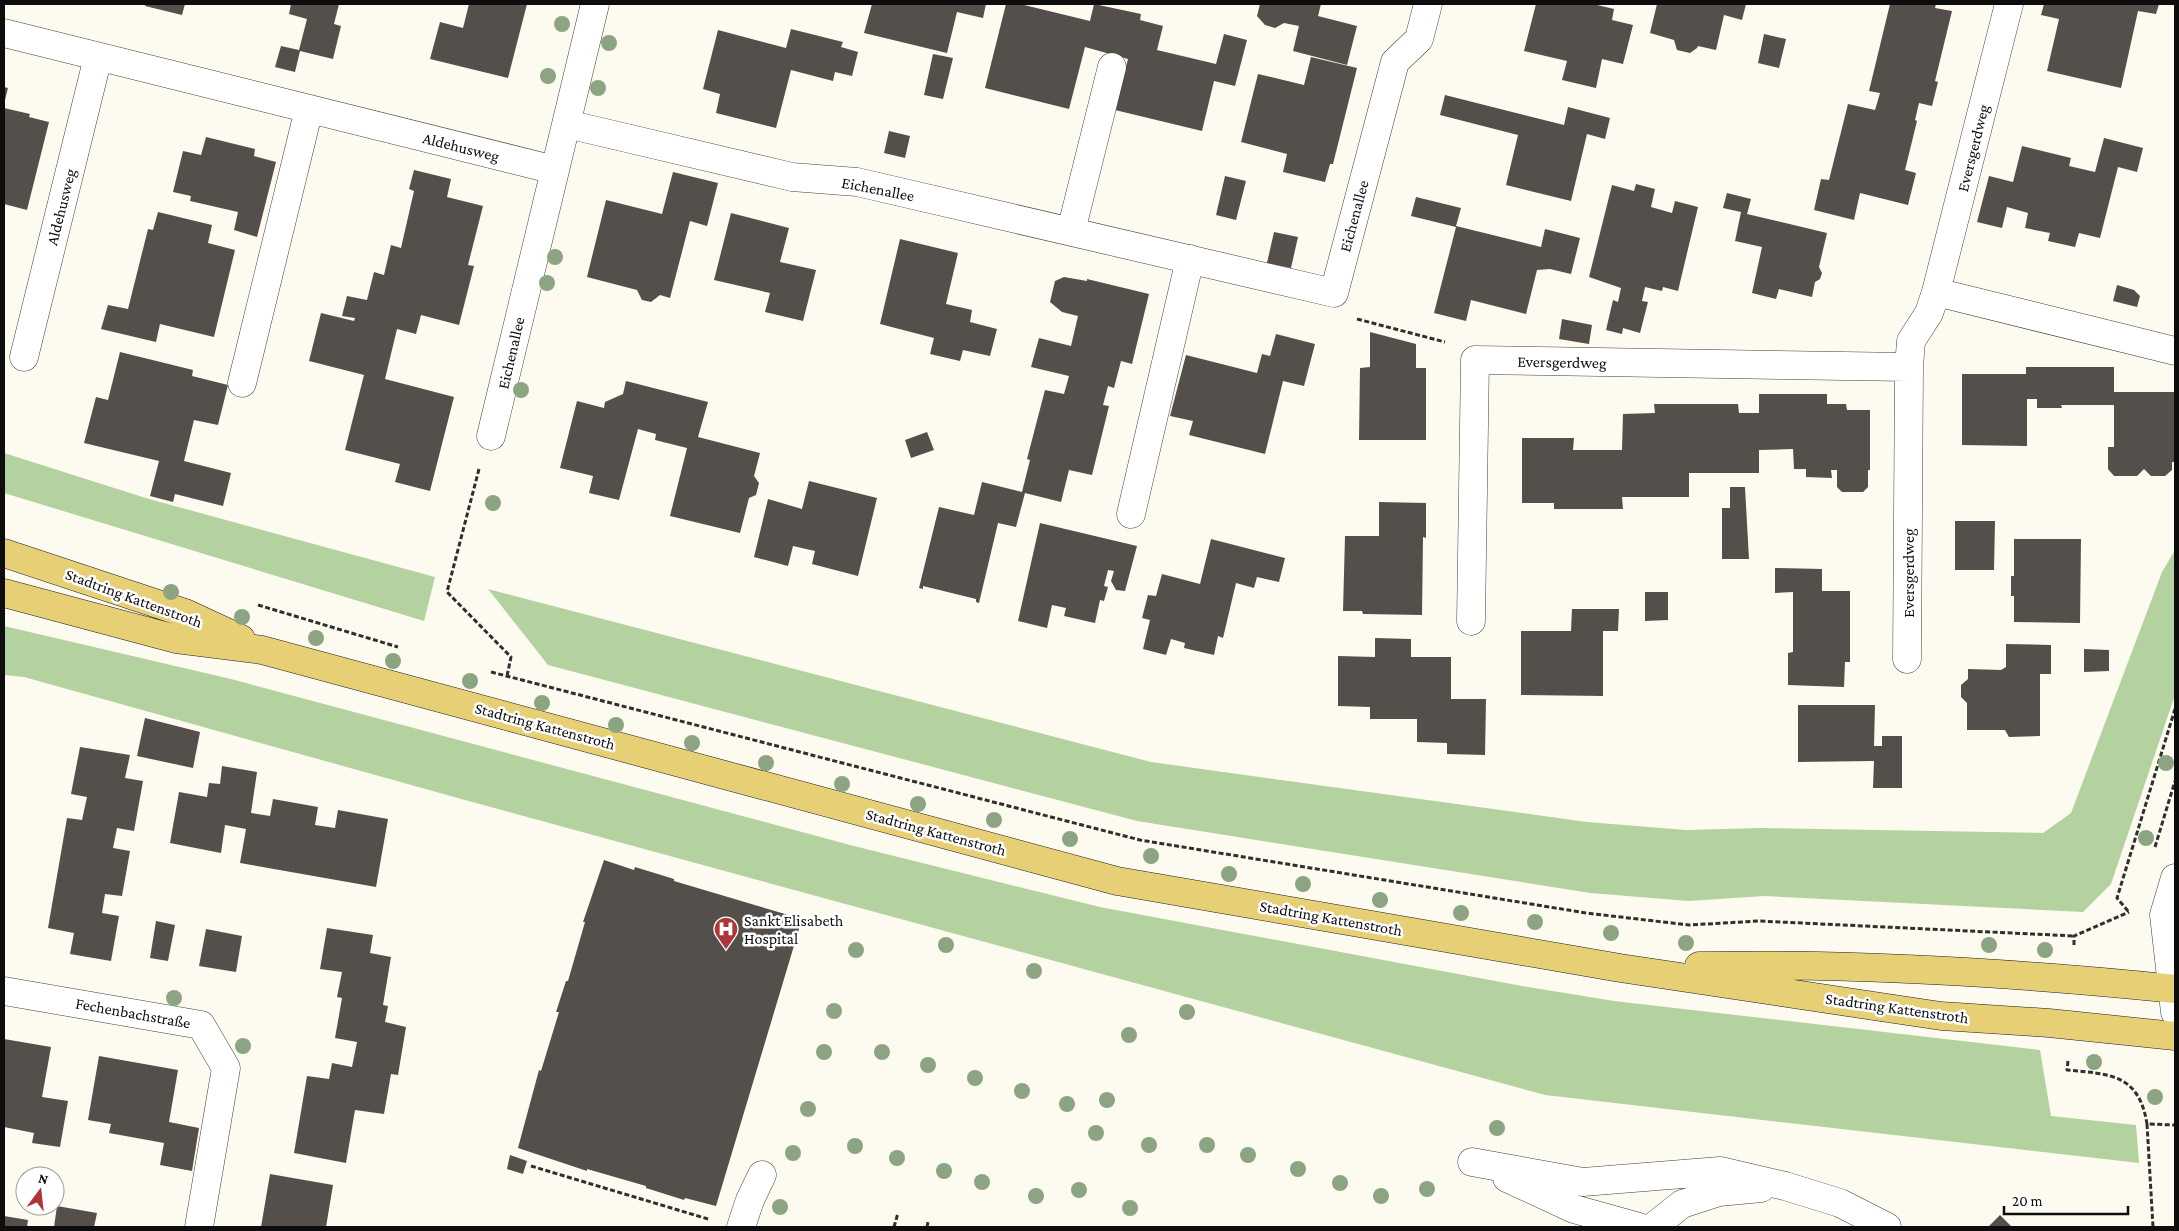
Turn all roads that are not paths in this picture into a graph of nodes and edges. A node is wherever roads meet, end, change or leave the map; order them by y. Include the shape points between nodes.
1 (596, 4) edge
2 (1428, 4) edge
3 (2009, 4) edge
4 (4, 33) edge
5 (98, 57) junction
6 (1112, 67) dead end
7 (308, 109) junction
8 (566, 124) junction
9 (555, 170) junction
10 (1071, 231) junction
11 (1190, 259) junction
12 (1936, 292) junction
13 (2175, 351) edge
14 (24, 357) dead end
15 (1909, 367) junction
16 (242, 383) dead end
17 (491, 436) road end
18 (1131, 514) dead end
19 (4, 552) edge
20 (4, 593) edge
21 (1472, 621) dead end
22 (262, 650) junction
23 (1907, 659) dead end
24 (2175, 878) edge
25 (1620, 968) junction
26 (4, 991) edge
27 (2174, 997) edge
28 (2175, 1036) edge
29 (762, 1175) dead end
30 (1785, 1186) junction
31 (199, 1227) edge
32 (741, 1227) edge
33 (1639, 1227) edge
34 (1654, 1227) edge
35 (1887, 1227) edge

1 - 8 street, Eichenallee
2 - 11 street, Eichenallee via 1419,40 1395,62 1334,293
3 - 12 street, Eversgerdweg
4 - 5 street, Aldehusweg
5 - 7 street, Aldehusweg
5 - 14 street, Aldehusweg
6 - 10 street
7 - 9 street, Aldehusweg
7 - 16 street
8 - 9 street, Eichenallee
8 - 10 street, Eichenallee via 792,177 858,182
9 - 17 street, Eichenallee
10 - 11 street, Eichenallee
11 - 18 street
12 - 13 street
12 - 15 street, Eversgerdweg via 1929,313 1911,341
15 - 21 street, Eversgerdweg via 1475,360
15 - 23 street, Eversgerdweg
19 - 22 main road, Stadtring Kattenstroth via 186,613
20 - 22 main road, Stadtring Kattenstroth via 176,639
22 - 25 main road, Stadtring Kattenstroth via 1117,881
24 - 27 street via 2164,915
25 - 27 main road, Stadtring Kattenstroth via 1856,968 2057,977
25 - 28 main road, Stadtring Kattenstroth via 1941,1016
26 - 31 street, Fechenbachstraße via 201,1025 226,1068
29 - 32 street
30 - 33 street via 1720,1171 1583,1182 1472,1162 1574,1209
30 - 34 street via 1719,1192 1682,1204
30 - 35 street via 1840,1204

